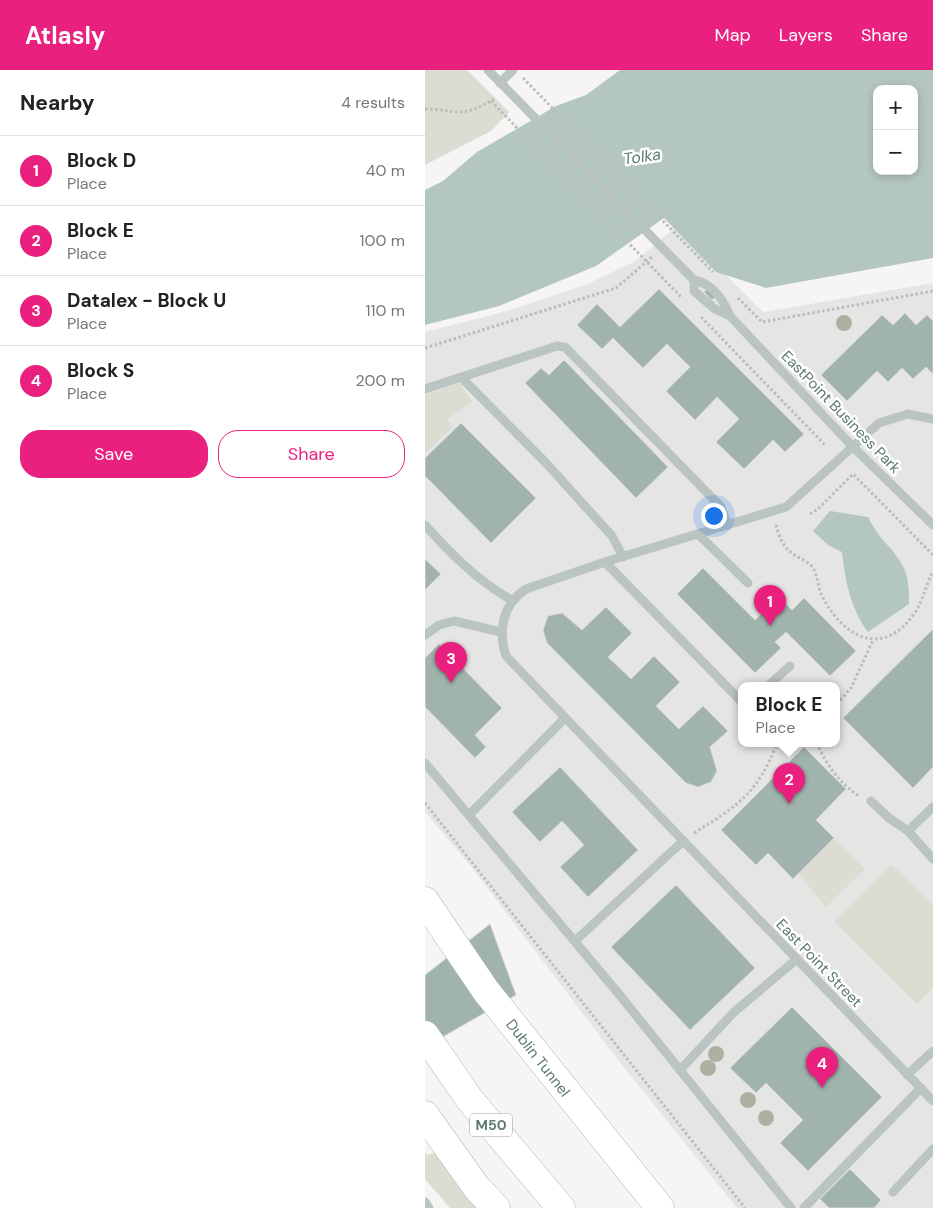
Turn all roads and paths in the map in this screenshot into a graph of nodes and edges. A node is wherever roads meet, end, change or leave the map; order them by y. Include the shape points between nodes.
1 (488, 70) edge
2 (513, 70) edge
3 (522, 76) dead end
4 (500, 82) junction
5 (425, 109) edge
6 (668, 226) dead end
7 (647, 262) junction
8 (694, 280) junction
9 (933, 291) edge
10 (688, 304) dead end
11 (695, 312) dead end
12 (730, 316) junction
13 (761, 322) dead end
14 (425, 348) edge
15 (461, 377) junction
16 (425, 389) edge
17 (933, 419) edge
18 (826, 446) dead end
19 (852, 446) junction
20 (809, 514) dead end
21 (425, 525) edge
22 (728, 525) junction
23 (776, 525) dead end
24 (933, 525) edge
25 (698, 534) junction
26 (933, 555) edge
27 (623, 557) junction
28 (605, 562) junction
29 (933, 572) edge
30 (748, 583) dead end
31 (513, 601) junction
32 (501, 632) junction
33 (425, 635) edge
34 (873, 640) junction
35 (790, 666) dead end
36 (772, 682) edge
37 (738, 698) edge
38 (840, 701) edge
39 (565, 718) junction
40 (775, 747) edge
41 (819, 747) edge
42 (425, 763) edge
43 (871, 801) joint
44 (425, 803) edge
45 (933, 807) edge
46 (469, 816) junction
47 (908, 831) junction
48 (685, 842) junction
49 (933, 859) edge
50 (425, 901) edge
51 (575, 941) junction
52 (797, 960) junction
53 (425, 1035) edge
54 (933, 1051) edge
55 (680, 1070) junction
56 (907, 1075) junction
57 (921, 1088) junction
58 (933, 1102) edge
59 (425, 1115) edge
60 (602, 1135) junction
61 (933, 1149) edge
62 (893, 1192) dead end
63 (425, 1202) edge
64 (429, 1208) edge
65 (496, 1208) edge
66 (561, 1208) edge
67 (661, 1208) edge
68 (673, 1208) edge
69 (745, 1208) edge
70 (791, 1208) edge
71 (804, 1208) edge

1 - 4 lane, EastPoint Business Park
2 - 4 lane
3 - 6 path
4 - 8 lane, EastPoint Business Park
5 - 7 path via 463,113 493,100
7 - 10 path
7 - 14 path via 616,288
8 - 12 lane, EastPoint Business Park via 705,282 721,297
8 - 12 lane, EastPoint Business Park via 694,291 715,309
9 - 13 path
11 - 18 path
12 - 19 lane, EastPoint Business Park
15 - 16 lane
15 - 22 lane via 557,346 565,347 721,507
15 - 27 lane via 606,529
17 - 19 lane via 908,414 879,423
19 - 22 lane via 786,507
19 - 24 lane, EastPoint Business Park
20 - 26 path via 853,474
21 - 31 lane via 463,567
22 - 25 lane
23 - 34 path via 787,550 814,569 823,597 838,617 858,635
25 - 27 lane
25 - 30 lane
27 - 28 lane
28 - 31 lane via 526,589
28 - 37 lane
29 - 34 path via 919,606 907,622 888,636
31 - 32 lane
32 - 33 lane via 454,621
32 - 39 lane, East Point Street via 506,656
34 - 38 path via 851,688
35 - 36 lane
39 - 46 lane
39 - 48 lane, East Point Street
40 - 48 path via 766,770 748,795
41 - 43 path via 840,780 852,792
42 - 46 lane
43 - 47 lane
44 - 69 path
45 - 47 lane
46 - 51 lane
47 - 49 lane
48 - 51 lane
48 - 52 lane, East Point Street
50 - 60 highway, Dublin Tunnel via 486,991
51 - 55 lane
52 - 55 lane via 734,1012
52 - 56 lane, East Point Street
53 - 66 highway, M50 via 470,1100
54 - 56 lane
55 - 70 lane
56 - 57 lane, East Point Street
57 - 58 lane, East Point Street
57 - 71 lane
59 - 65 highway via 477,1188
60 - 67 highway, Dublin Tunnel
60 - 68 highway
61 - 62 lane
63 - 64 lane

